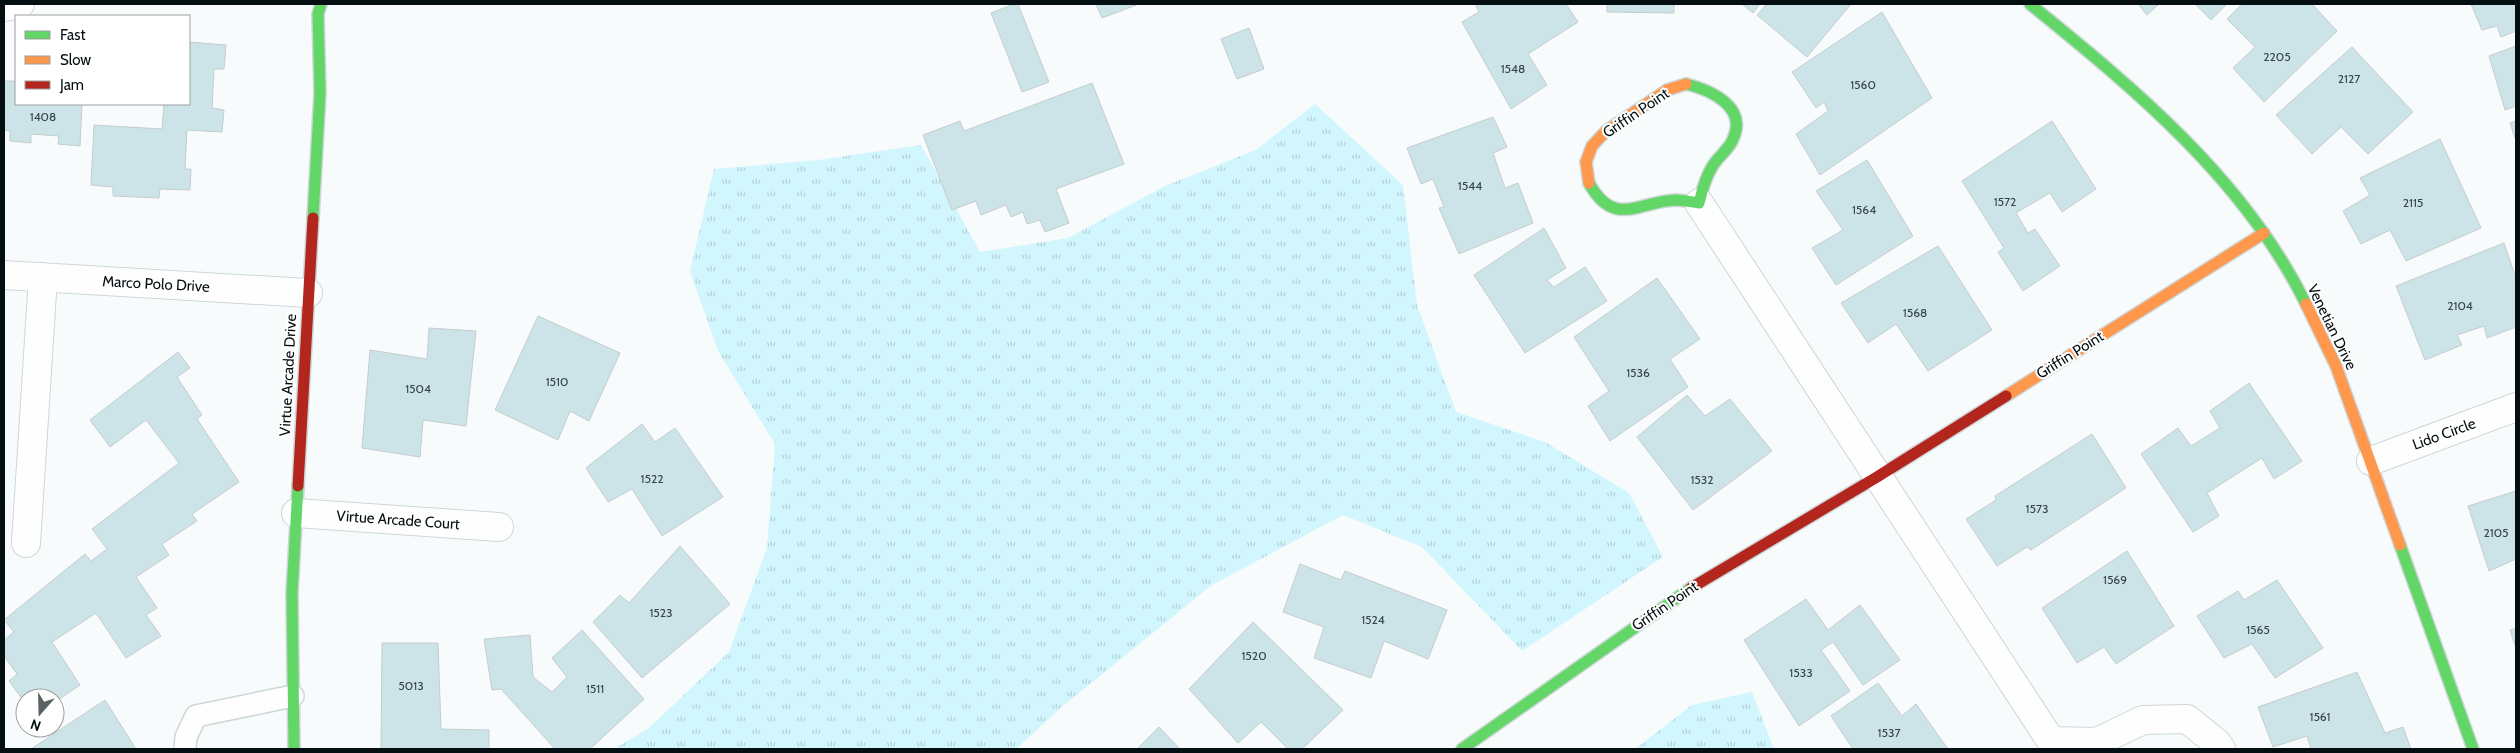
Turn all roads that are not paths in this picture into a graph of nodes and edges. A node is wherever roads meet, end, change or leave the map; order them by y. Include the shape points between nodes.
1 (20, 4) edge
2 (321, 4) edge
3 (2030, 4) edge
4 (4, 7) edge
5 (1699, 203) junction
6 (2264, 233) junction
7 (4, 275) edge
8 (43, 277) junction
9 (308, 293) junction
10 (2516, 407) edge
11 (2371, 461) junction
12 (1877, 477) junction
13 (296, 513) junction
14 (499, 527) dead end
15 (26, 543) dead end
16 (293, 696) junction
17 (2050, 745) edge
18 (185, 749) edge
19 (294, 749) edge
20 (1462, 749) edge
21 (2221, 749) edge
22 (2473, 749) edge

1 - 4 street
2 - 9 street, Virtue Arcade Drive via 318,14 320,92
3 - 6 street, Venetian Drive via 2124,80 2204,159
5 - 5 street, Griffin Point via 1714,162 1735,136 1736,119 1729,104 1716,92 1686,84 1667,90 1606,131 1592,146 1586,162 1587,179 1594,192 1606,203 1623,210 1675,200
5 - 12 street
6 - 11 street, Venetian Drive via 2301,294 2336,366
6 - 12 street, Griffin Point
7 - 8 street, Marco Polo Drive
8 - 9 street, Marco Polo Drive
8 - 15 street
9 - 13 street, Virtue Arcade Drive
10 - 11 street, Lido Circle
11 - 22 street, Venetian Drive
12 - 17 street
12 - 20 street, Griffin Point via 1672,599
13 - 14 street, Virtue Arcade Court
13 - 16 street, Virtue Arcade Drive via 292,593
16 - 18 lane via 196,716 186,737
16 - 19 street, Virtue Arcade Drive
17 - 21 street via 2097,742 2143,720 2187,719

